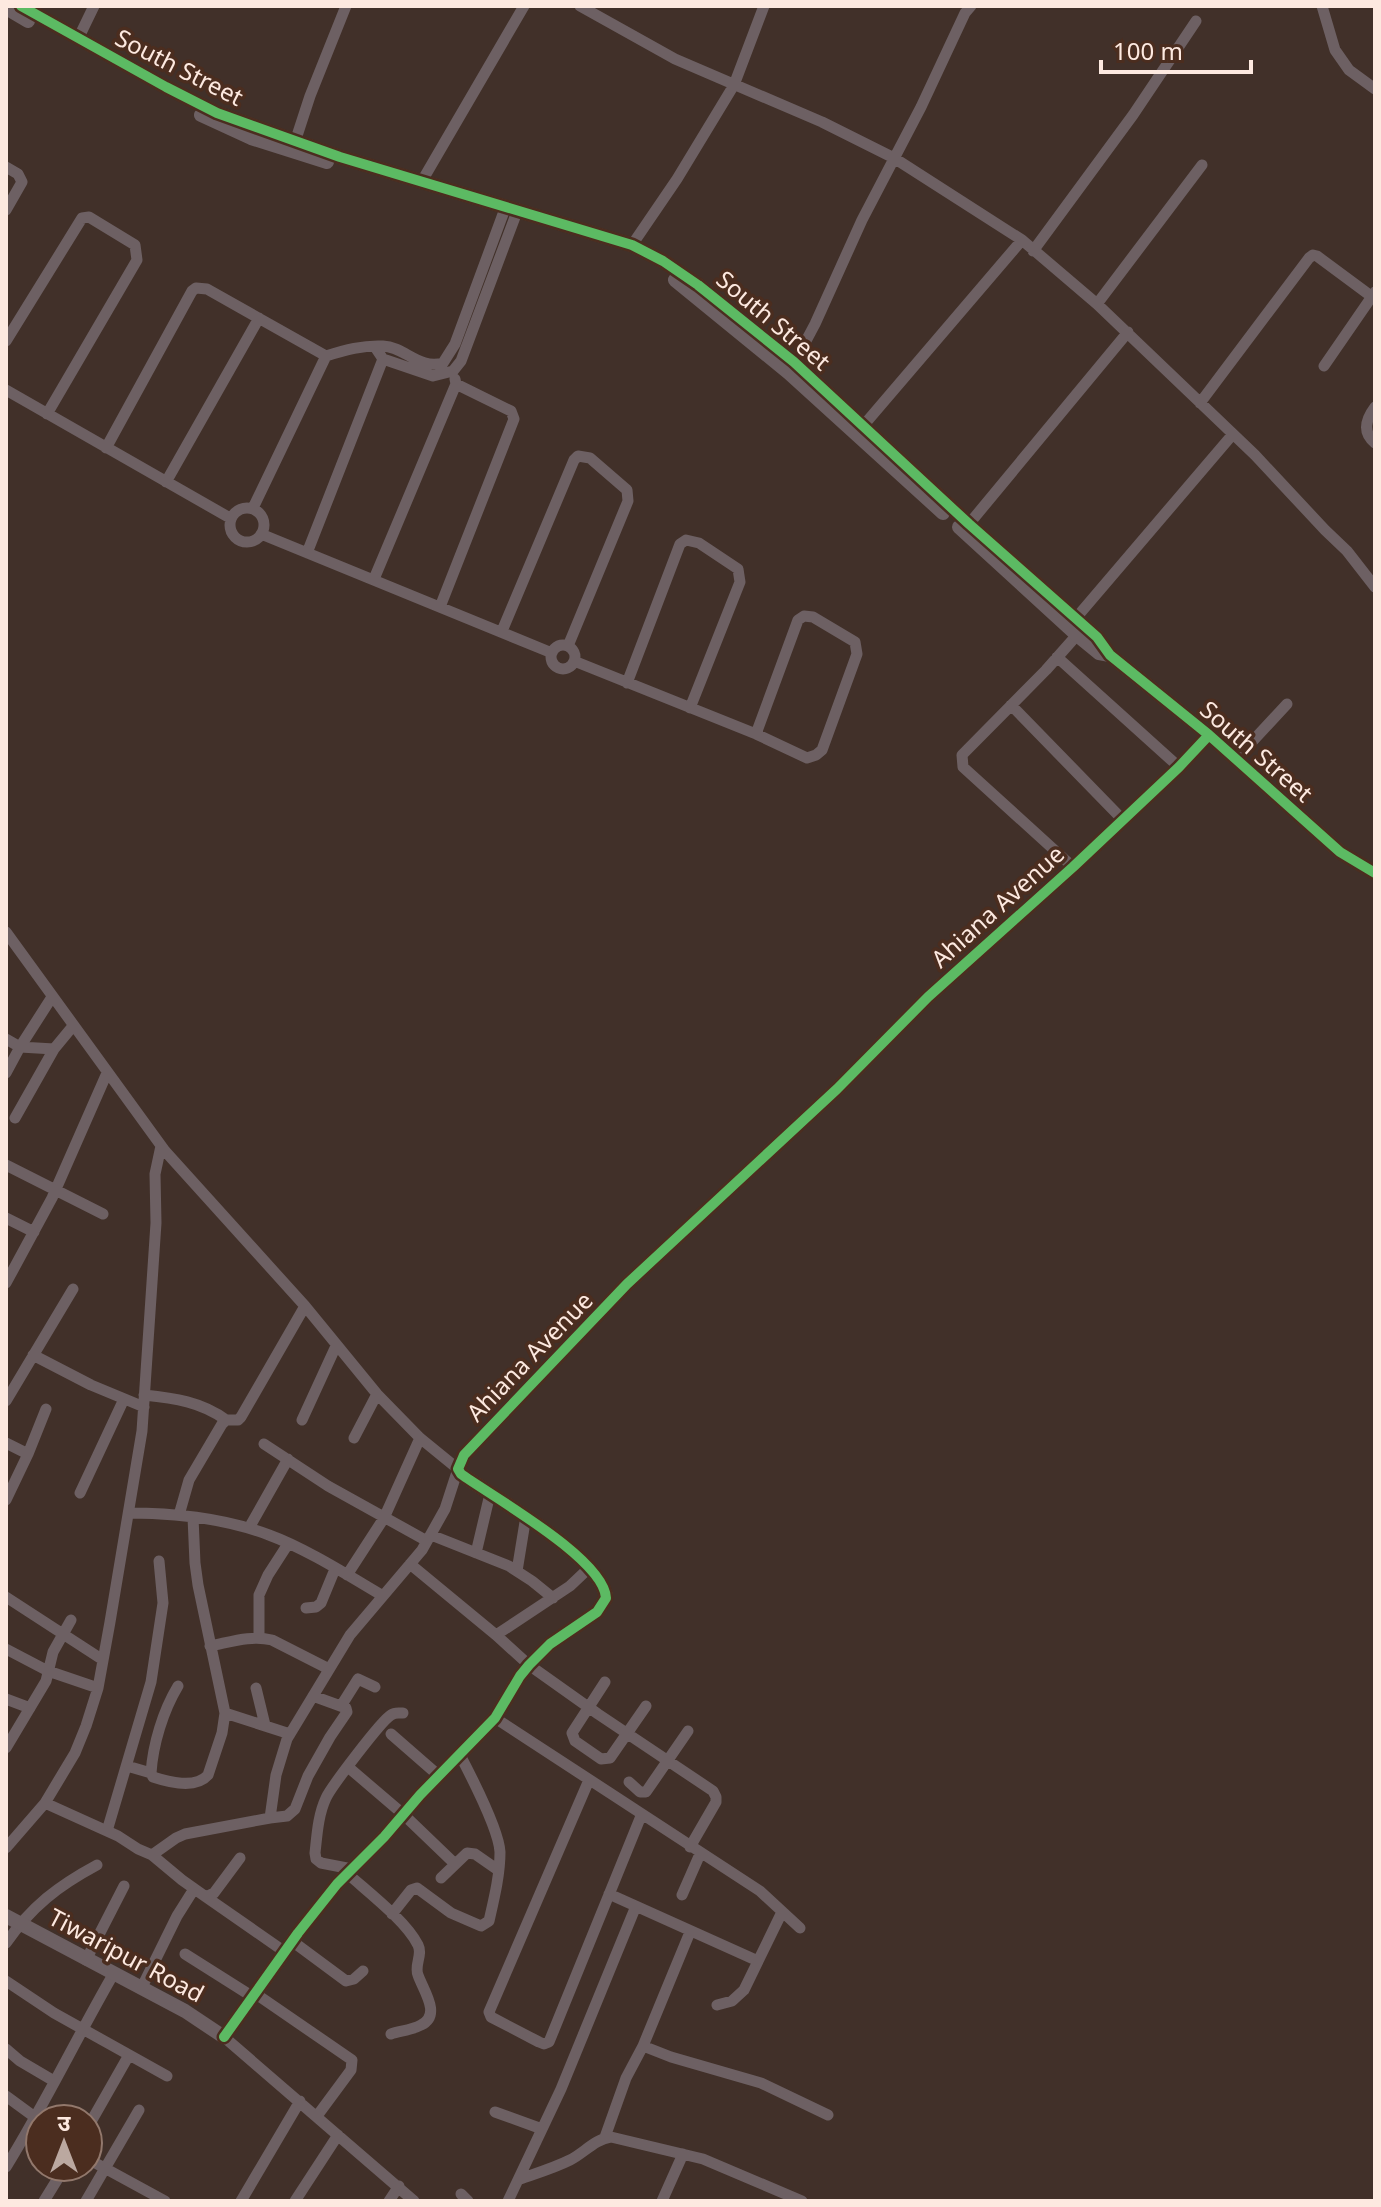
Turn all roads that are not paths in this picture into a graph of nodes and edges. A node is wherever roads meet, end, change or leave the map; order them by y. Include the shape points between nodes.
1 (94, 6) edge
2 (346, 6) edge
3 (524, 6) edge
4 (580, 6) edge
5 (764, 6) edge
6 (971, 6) edge
7 (1322, 6) edge
8 (6, 8) edge
9 (24, 10) edge
10 (1196, 21) dead end
11 (78, 39) junction
12 (734, 85) junction
13 (1375, 89) edge
14 (294, 146) junction
15 (894, 158) junction
16 (1202, 165) dead end
17 (6, 167) edge
18 (422, 181) junction
19 (6, 210) edge
20 (510, 212) junction
21 (1022, 240) junction
22 (632, 245) junction
23 (1033, 251) junction
24 (483, 283) junction
25 (1374, 296) edge
26 (1097, 304) junction
27 (259, 318) junction
28 (1128, 332) junction
29 (6, 341) edge
30 (375, 347) junction
31 (326, 356) junction
32 (383, 359) junction
33 (1324, 366) dead end
34 (792, 368) junction
35 (453, 371) junction
36 (456, 384) junction
37 (6, 390) edge
38 (1200, 403) junction
39 (1375, 407) edge
40 (47, 414) junction
41 (863, 426) junction
42 (1233, 434) junction
43 (1375, 443) edge
44 (106, 448) junction
45 (166, 482) junction
46 (253, 508) junction
47 (230, 518) junction
48 (969, 524) junction
49 (261, 534) junction
50 (307, 553) junction
51 (374, 579) junction
52 (1375, 587) edge
53 (440, 607) junction
54 (1076, 618) junction
55 (502, 631) junction
56 (1077, 635) junction
57 (568, 646) junction
58 (552, 653) junction
59 (1110, 655) junction
60 (1057, 657) junction
61 (574, 661) junction
62 (627, 683) junction
63 (1287, 704) dead end
64 (1011, 705) junction
65 (690, 708) junction
66 (756, 734) junction
67 (1209, 735) junction
68 (1236, 759) junction
69 (1179, 767) junction
70 (1123, 820) junction
71 (1073, 867) junction
72 (1375, 873) edge
73 (6, 932) edge
74 (52, 997) junction
75 (73, 1026) junction
76 (6, 1039) edge
77 (20, 1047) junction
78 (54, 1049) junction
79 (6, 1073) edge
80 (107, 1073) junction
81 (15, 1118) dead end
82 (161, 1146) junction
83 (6, 1165) edge
84 (55, 1190) junction
85 (103, 1214) dead end
86 (6, 1218) edge
87 (34, 1232) junction
88 (7, 1279) edge
89 (73, 1289) dead end
90 (305, 1306) junction
91 (336, 1346) junction
92 (33, 1355) junction
93 (377, 1394) junction
94 (124, 1399) junction
95 (6, 1401) edge
96 (144, 1401) junction
97 (46, 1409) dead end
98 (226, 1420) junction
99 (302, 1420) dead end
100 (354, 1438) dead end
101 (420, 1438) junction
102 (6, 1443) edge
103 (264, 1444) dead end
104 (28, 1454) junction
105 (288, 1459) junction
106 (458, 1469) junction
107 (80, 1493) dead end
108 (490, 1494) junction
109 (6, 1500) edge
110 (129, 1513) junction
111 (179, 1515) junction
112 (526, 1516) junction
113 (193, 1517) junction
114 (384, 1518) junction
115 (249, 1528) junction
116 (429, 1538) junction
117 (288, 1544) junction
118 (476, 1553) junction
119 (159, 1561) dead end
120 (410, 1564) junction
121 (589, 1568) junction
122 (335, 1569) junction
123 (517, 1571) junction
124 (347, 1575) junction
125 (383, 1596) junction
126 (6, 1597) edge
127 (553, 1598) junction
128 (306, 1608) dead end
129 (71, 1620) dead end
130 (63, 1633) junction
131 (496, 1635) junction
132 (259, 1638) junction
133 (210, 1646) junction
134 (6, 1649) edge
135 (103, 1660) junction
136 (529, 1665) junction
137 (329, 1669) junction
138 (48, 1671) junction
139 (605, 1682) dead end
140 (178, 1686) dead end
141 (375, 1687) dead end
142 (98, 1688) junction
143 (256, 1688) dead end
144 (313, 1696) junction
145 (6, 1699) edge
146 (341, 1706) junction
147 (646, 1706) dead end
148 (588, 1707) junction
149 (30, 1708) junction
150 (225, 1713) junction
151 (403, 1713) dead end
152 (495, 1718) junction
153 (265, 1725) junction
154 (688, 1731) dead end
155 (290, 1734) junction
156 (391, 1734) dead end
157 (627, 1734) junction
158 (6, 1748) edge
159 (459, 1753) junction
160 (667, 1761) junction
161 (127, 1766) junction
162 (348, 1767) junction
163 (151, 1773) junction
164 (438, 1775) junction
165 (589, 1780) junction
166 (629, 1782) dead end
167 (45, 1803) junction
168 (403, 1814) junction
169 (641, 1816) junction
170 (270, 1818) junction
171 (107, 1831) junction
172 (8, 1841) edge
173 (695, 1850) junction
174 (152, 1855) junction
175 (240, 1858) dead end
176 (454, 1863) junction
177 (97, 1865) dead end
178 (498, 1870) junction
179 (350, 1872) junction
180 (441, 1878) dead end
181 (124, 1886) dead end
182 (194, 1889) junction
183 (609, 1894) junction
184 (682, 1895) dead end
185 (206, 1897) junction
186 (636, 1906) junction
187 (782, 1912) junction
188 (392, 1914) junction
189 (6, 1916) edge
190 (20, 1924) junction
191 (800, 1928) dead end
192 (690, 1932) junction
193 (6, 1943) edge
194 (289, 1946) junction
195 (185, 1954) dead end
196 (86, 1960) junction
197 (758, 1961) junction
198 (363, 1971) dead end
199 (114, 1973) junction
200 (6, 1981) edge
201 (142, 1987) junction
202 (255, 1996) junction
203 (717, 2005) dead end
204 (82, 2028) junction
205 (391, 2034) dead end
206 (224, 2037) junction
207 (643, 2046) junction
208 (6, 2049) edge
209 (129, 2055) junction
210 (167, 2076) dead end
211 (54, 2081) junction
212 (6, 2096) edge
213 (300, 2101) junction
214 (45, 2103) edge
215 (102, 2103) edge
216 (139, 2110) dead end
217 (495, 2112) dead end
218 (24, 2113) edge
219 (828, 2115) dead end
220 (317, 2116) junction
221 (542, 2129) junction
222 (338, 2135) junction
223 (605, 2137) junction
224 (10, 2150) edge
225 (683, 2154) junction
226 (6, 2167) edge
227 (104, 2169) joint
228 (520, 2179) junction
229 (55, 2183) edge
230 (96, 2183) edge
231 (399, 2186) junction
232 (143, 2196) edge
233 (297, 2200) edge
234 (44, 2201) edge
235 (86, 2201) edge
236 (165, 2201) edge
237 (241, 2201) edge
238 (389, 2201) edge
239 (414, 2201) edge
240 (508, 2201) edge
241 (662, 2201) edge
242 (802, 2201) edge

1 - 11 street
2 - 14 street
3 - 18 street
4 - 12 street
5 - 12 street
6 - 15 street
7 - 13 street via 1335,50 1349,70
8 - 9 street
9 - 11 street, South Street
9 - 14 street via 215,122 251,138
10 - 23 street
11 - 14 street, South Street via 217,113
12 - 15 street
12 - 22 street
14 - 18 street, South Street
14 - 20 street
15 - 21 street
15 - 34 street
16 - 26 street
17 - 19 street via 22,182
18 - 20 street, South Street
20 - 22 street, South Street
20 - 24 street
20 - 34 street via 629,253 662,271
21 - 23 street
21 - 41 street
22 - 34 street, South Street via 698,285
23 - 26 street
24 - 30 street via 443,363 430,366 391,348
24 - 35 street via 461,361
25 - 33 street
25 - 38 street via 1313,255
26 - 28 street
27 - 31 street
27 - 44 street via 207,289 192,291
27 - 45 street
28 - 38 street
28 - 48 street
29 - 40 street via 82,218 89,217 135,245 137,260
30 - 31 street
30 - 32 street
31 - 46 street
32 - 35 street via 433,376
32 - 50 street
34 - 41 street, South Street
34 - 56 street
35 - 36 street
36 - 51 street
36 - 53 street via 511,411 514,419
37 - 40 street
38 - 42 street
39 - 43 street via 1366,424
40 - 44 street
41 - 48 street, South Street
42 - 52 street
42 - 54 street
44 - 45 street
45 - 47 street
46 - 47 street via 240,509
46 - 49 street via 262,516
47 - 49 street via 230,530 238,540 251,541
48 - 54 street, South Street
49 - 50 street
50 - 51 street
51 - 53 street
53 - 55 street
54 - 59 street, South Street
55 - 57 street via 574,460 585,456 627,490 628,501
55 - 58 street
56 - 59 street
56 - 60 street
57 - 58 street via 558,646
57 - 61 street
58 - 61 street via 553,663 561,668
59 - 67 street, South Street
60 - 64 street
60 - 69 street
61 - 62 street
62 - 65 street
62 - 65 street via 680,544 699,543 738,569 740,582
63 - 68 street
64 - 70 street
64 - 71 street via 962,755 963,767
65 - 66 street
66 - 66 street via 798,620 813,617 855,642 857,654 820,753 807,758
67 - 68 street, South Street
67 - 69 street, Ahiana Avenue
68 - 72 street, South Street via 1340,852
69 - 70 street, Ahiana Avenue
70 - 71 street, Ahiana Avenue
71 - 106 street, Ahiana Avenue via 928,997 829,1097 627,1284 464,1455
73 - 74 street
74 - 75 street
74 - 77 street
75 - 78 street
75 - 80 street
76 - 77 street
77 - 78 street
77 - 79 street
78 - 81 street
80 - 82 street
80 - 84 street
82 - 90 street
82 - 96 street via 155,1174
83 - 84 street
84 - 85 street
84 - 87 street
86 - 87 street
87 - 88 street
89 - 92 street
90 - 91 street
90 - 98 street via 241,1417
91 - 93 street
91 - 99 street
92 - 94 street
92 - 95 street
93 - 100 street
93 - 101 street
94 - 96 street
94 - 107 street
96 - 98 street via 190,1402
96 - 110 street
97 - 104 street
98 - 111 street via 195,1468
101 - 106 street
101 - 114 street
102 - 104 street
103 - 105 street
104 - 109 street
105 - 114 street
105 - 115 street
106 - 108 street
106 - 116 street
108 - 112 street
108 - 118 street
110 - 111 street
110 - 135 street
111 - 113 street
112 - 121 street
112 - 123 street
113 - 115 street
113 - 133 street via 195,1563
114 - 116 street
114 - 124 street
115 - 117 street
116 - 118 street
116 - 120 street
117 - 122 street
117 - 132 street via 259,1595
118 - 123 street
119 - 161 street via 162,1616 151,1682
120 - 125 street
120 - 131 street
121 - 127 street
121 - 136 street via 606,1590 602,1605
122 - 124 street
122 - 128 street via 321,1603
123 - 127 street
124 - 125 street
125 - 137 street
126 - 130 street
127 - 131 street
129 - 130 street
130 - 135 street
130 - 138 street
131 - 136 street
132 - 133 street
132 - 137 street
133 - 150 street
134 - 138 street
135 - 142 street
136 - 148 street
136 - 152 street
137 - 144 street
138 - 142 street
138 - 149 street
139 - 148 street
140 - 163 street via 160,1725
141 - 146 street via 356,1681
142 - 167 street via 75,1753
143 - 153 street
144 - 146 street
144 - 155 street
145 - 149 street
146 - 170 street via 347,1712 308,1776 295,1809
147 - 157 street
148 - 157 street
148 - 157 street via 572,1733 584,1748 601,1759 610,1758
149 - 158 street
150 - 153 street
150 - 163 street via 204,1780 174,1782
151 - 162 street via 388,1717
152 - 159 street
152 - 165 street
153 - 155 street
154 - 160 street
155 - 170 street via 276,1775
156 - 164 street
157 - 160 street
159 - 164 street
159 - 178 street via 499,1843
160 - 166 street via 646,1792
160 - 173 street via 716,1797
161 - 163 street
161 - 171 street
162 - 168 street
162 - 179 street via 326,1797 315,1853 321,1863
164 - 168 street
165 - 169 street
165 - 183 street via 491,2017 549,2042
167 - 171 street
167 - 172 street
168 - 176 street
168 - 179 street
169 - 173 street
169 - 183 street
170 - 174 street via 185,1834
171 - 174 street
173 - 184 street
173 - 187 street via 760,1891
174 - 182 street
175 - 185 street
176 - 178 street via 470,1852
176 - 180 street
177 - 190 street via 66,1881
178 - 188 street via 484,1926 461,1919 417,1888
179 - 188 street
179 - 194 street
181 - 196 street
182 - 185 street
182 - 201 street
183 - 186 street
185 - 194 street
186 - 192 street
186 - 221 street
187 - 191 street
187 - 197 street
188 - 205 street via 418,1946 416,1970 431,2011 421,2026
189 - 190 street, Tiwaripur Road
190 - 193 street
190 - 196 street, Tiwaripur Road
192 - 197 street
192 - 207 street
194 - 198 street via 346,1981
194 - 202 street
195 - 202 street
196 - 199 street, Tiwaripur Road
197 - 203 street via 738,1998
199 - 201 street, Tiwaripur Road
199 - 204 street
200 - 204 street
201 - 206 street, Tiwaripur Road
202 - 206 street
202 - 220 street via 352,2060 351,2070
204 - 209 street
204 - 211 street
206 - 213 street
207 - 219 street via 761,2083
207 - 223 street
208 - 211 street
209 - 210 street
209 - 215 street
211 - 214 street
212 - 218 street
213 - 220 street
213 - 237 street
216 - 227 street
217 - 221 street
220 - 222 street
221 - 228 street
222 - 231 street
222 - 233 street
223 - 225 street
223 - 228 street via 567,2162
224 - 226 street
225 - 241 street
225 - 242 street
227 - 232 street
228 - 240 street
229 - 234 street
230 - 235 street
231 - 238 street
231 - 239 street
232 - 236 street

